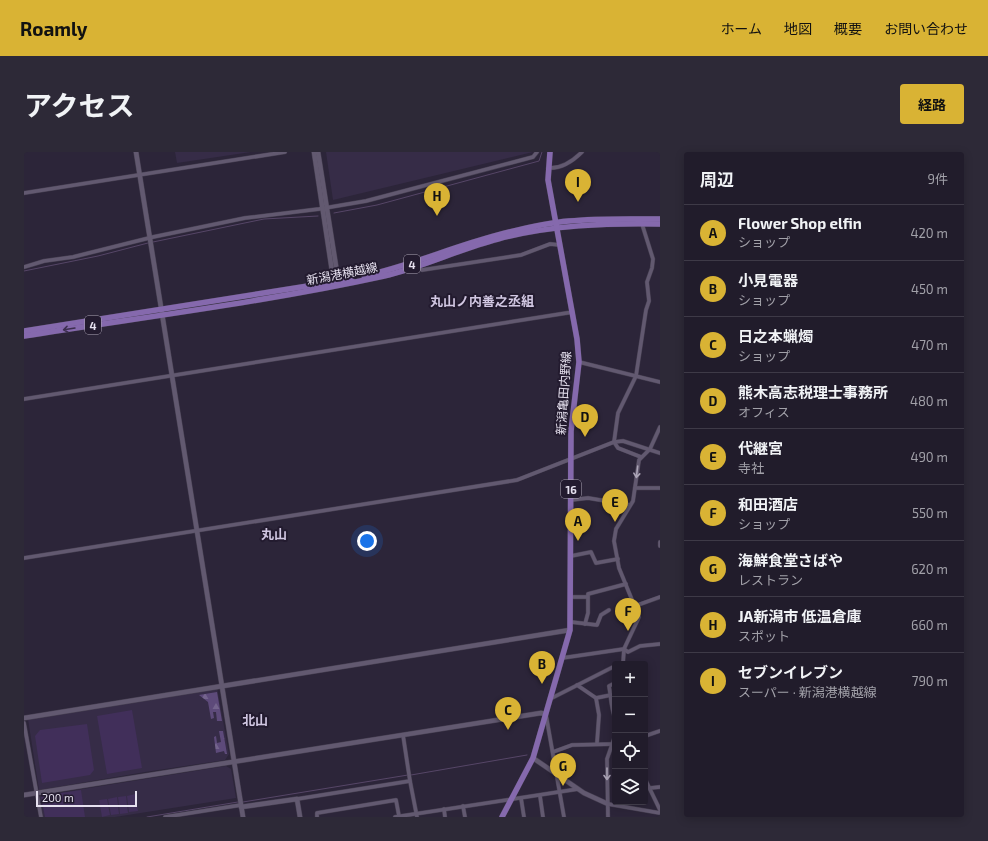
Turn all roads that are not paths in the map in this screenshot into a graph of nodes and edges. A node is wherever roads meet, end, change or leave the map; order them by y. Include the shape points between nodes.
1 (136, 152) edge
2 (285, 152) edge
3 (314, 152) edge
4 (318, 152) edge
5 (537, 152) edge
6 (550, 152) edge
7 (582, 152) edge
8 (548, 168) junction
9 (139, 175) junction
10 (24, 193) edge
11 (325, 207) junction
12 (660, 219) edge
13 (642, 224) junction
14 (660, 224) edge
15 (556, 226) junction
16 (149, 238) junction
17 (560, 245) junction
18 (24, 267) edge
19 (418, 267) junction
20 (336, 283) junction
21 (162, 312) junction
22 (573, 312) junction
23 (24, 331) edge
24 (24, 336) edge
25 (579, 362) junction
26 (172, 375) junction
27 (636, 376) junction
28 (660, 382) edge
29 (24, 399) edge
30 (660, 427) edge
31 (614, 442) junction
32 (650, 449) junction
33 (660, 453) edge
34 (641, 457) junction
35 (571, 459) junction
36 (634, 488) junction
37 (660, 488) edge
38 (571, 500) junction
39 (630, 505) junction
40 (197, 530) junction
41 (660, 542) edge
42 (660, 546) edge
43 (570, 556) junction
44 (24, 558) edge
45 (618, 559) junction
46 (626, 584) junction
47 (660, 596) edge
48 (571, 597) junction
49 (587, 597) junction
50 (635, 606) junction
51 (609, 610) dead end
52 (571, 622) junction
53 (585, 624) junction
54 (570, 630) junction
55 (660, 644) edge
56 (624, 649) junction
57 (562, 658) junction
58 (623, 661) edge
59 (612, 668) edge
60 (612, 684) edge
61 (578, 685) junction
62 (222, 686) junction
63 (611, 695) junction
64 (596, 698) junction
65 (550, 699) junction
66 (612, 710) edge
67 (545, 714) junction
68 (24, 718) edge
69 (24, 723) edge
70 (660, 731) edge
71 (403, 735) junction
72 (648, 735) edge
73 (596, 743) junction
74 (612, 744) edge
75 (612, 746) edge
76 (553, 752) junction
77 (533, 758) junction
78 (235, 761) junction
79 (558, 774) junction
80 (410, 781) junction
81 (648, 784) edge
82 (660, 787) edge
83 (650, 788) junction
84 (578, 789) junction
85 (560, 792) junction
86 (37, 793) junction
87 (24, 795) edge
88 (540, 796) junction
89 (521, 798) junction
90 (297, 799) junction
91 (512, 799) junction
92 (608, 804) junction
93 (241, 806) junction
94 (463, 806) junction
95 (444, 809) junction
96 (660, 811) edge
97 (417, 816) edge
98 (41, 817) edge
99 (165, 817) edge
100 (243, 817) edge
101 (300, 817) edge
102 (318, 817) edge
103 (397, 817) edge
104 (445, 817) edge
105 (465, 817) edge
106 (502, 817) edge
107 (524, 817) edge
108 (543, 817) edge
109 (564, 817) edge
110 (608, 817) edge

1 - 9 street
2 - 9 street
3 - 11 street
4 - 11 street
5 - 11 street via 533,157 366,201
6 - 8 main road, 新潟亀田内野線 / 16
7 - 8 street via 566,164 555,169
8 - 15 main road, 新潟亀田内野線 / 16
9 - 10 street
9 - 16 street
11 - 16 street via 245,218
11 - 20 street
12 - 15 main road, 新潟港横越線 / 4 via 616,218
13 - 14 main road, 新潟港横越線 / 4
13 - 15 main road, 新潟港横越線 / 4
13 - 27 street via 653,259 647,282 649,301
15 - 17 main road, 新潟亀田内野線 / 16
15 - 19 main road, 新潟港横越線 / 4 via 498,239
15 - 20 main road, 新潟港横越線 / 4 via 470,243 416,263
16 - 18 street via 73,258 44,261
16 - 21 street
17 - 19 street via 550,244 521,255 422,270
17 - 22 main road, 新潟亀田内野線 / 16
19 - 20 main road, 新潟港横越線 / 4
20 - 21 main road, 新潟港横越線 / 4
21 - 23 main road, 新潟港横越線 / 4
21 -> 24 main road, 新潟港横越線 / 4
21 - 26 street
22 - 25 main road, 新潟亀田内野線 / 16
22 - 26 street
25 - 27 street
25 - 35 main road, 新潟亀田内野線 / 16 via 571,431
26 - 29 street
26 - 40 street
27 - 28 street
27 - 31 street via 618,413
30 - 32 street
31 - 32 street via 623,441
31 - 34 street via 618,448
31 - 35 street
32 - 33 street
32 - 34 street
34 -> 36 street
35 - 38 main road, 新潟亀田内野線 / 16
35 - 40 street via 516,480
36 - 37 street
36 - 39 street via 633,501
38 - 39 street via 588,498
38 - 43 main road, 新潟亀田内野線 / 16
39 - 45 street via 616,528 614,541
40 - 44 street
40 - 62 street
41 - 42 street
43 - 45 street via 591,552 596,562
43 - 48 main road, 新潟亀田内野線 / 16
45 - 46 street
46 - 49 street via 588,594
46 - 50 street
47 - 50 street
48 - 49 street
48 - 52 main road, 新潟亀田内野線 / 16
49 - 53 street via 588,613
50 - 56 street via 640,617
51 - 53 street via 601,615 597,626
52 - 53 street
52 - 54 main road, 新潟亀田内野線 / 16
54 - 57 main road, 新潟亀田内野線 / 16
54 - 62 street
55 - 56 street via 640,646 628,652
56 - 57 street
56 - 58 street
57 - 65 main road, 新潟亀田内野線 / 16
59 - 61 street
60 - 63 street via 609,686
61 - 64 street
61 - 65 street
62 - 68 street
62 - 78 street
63 - 64 street
63 - 66 street
64 - 73 street via 599,715
65 - 67 main road, 新潟亀田内野線 / 16
67 - 71 street
67 - 76 street
67 - 77 main road, 新潟亀田内野線 / 16
69 - 86 street
70 - 72 street
71 - 78 street
71 - 80 street
73 - 74 street
73 - 76 street via 572,745
75 -> 92 street via 607,759
76 - 79 street
77 - 79 street
77 - 91 main road, 新潟亀田内野線 / 16
78 - 86 street
78 - 93 street
79 - 84 street
79 - 85 street
80 - 90 street
80 - 97 street
81 - 83 street
82 - 83 street
83 - 96 street
84 - 85 street
84 - 92 street
85 - 88 street
85 - 109 street
86 - 87 street
86 - 98 street
88 - 89 street
88 - 108 street
89 - 91 street
89 - 107 street
90 - 93 street
90 - 101 street
91 - 94 street
91 - 106 main road, 新潟亀田内野線 / 16
92 - 96 street
92 - 110 street
93 - 99 street
93 - 100 street
94 - 95 street
94 - 105 street
95 - 97 street
95 - 104 street
97 - 103 street
102 - 103 street via 317,812 396,800

